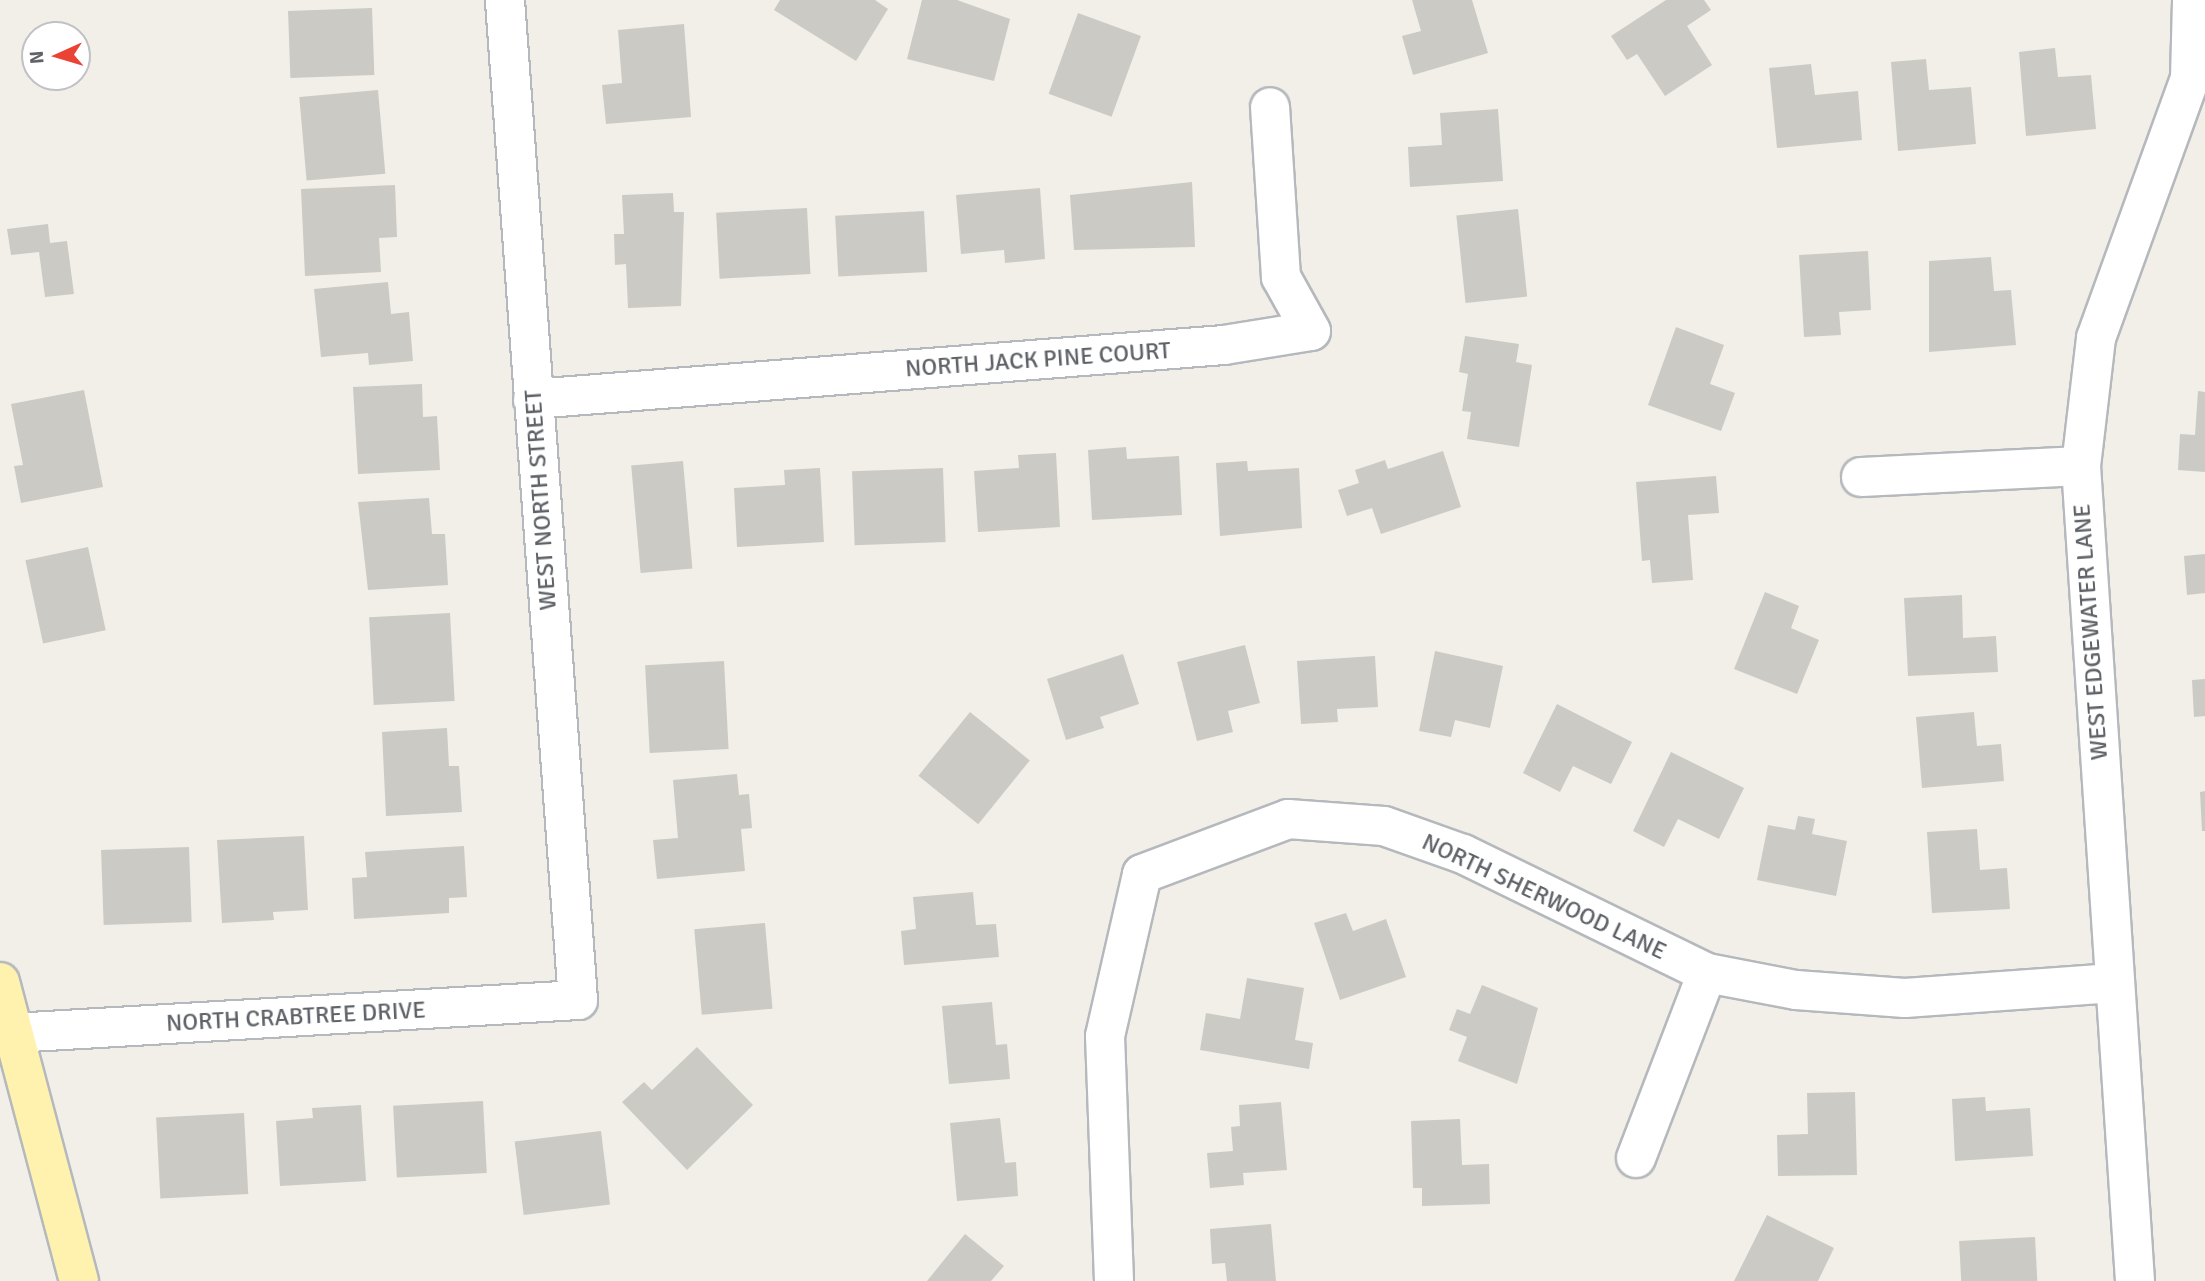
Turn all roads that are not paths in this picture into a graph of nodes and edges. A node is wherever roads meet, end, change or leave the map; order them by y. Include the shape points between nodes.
1 (505, 0) edge
2 (2192, 0) edge
3 (1270, 107) dead end
4 (533, 399) junction
5 (2081, 467) junction
6 (1861, 477) dead end
7 (1707, 973) junction
8 (0, 982) edge
9 (2113, 983) junction
10 (578, 1000) joint
11 (13, 1033) junction
12 (1636, 1158) dead end
13 (79, 1281) edge
14 (1114, 1281) edge
15 (2135, 1281) edge

1 - 4 street, WEST NORTH STREET
2 - 5 street, WEST EDGEWATER LANE via 2190,78 2096,338
3 - 4 street, NORTH JACK PINE COURT via 1281,277 1311,331 1224,345
4 - 10 street, WEST NORTH STREET
5 - 6 street
5 - 9 street, WEST EDGEWATER LANE
7 - 9 street, NORTH SHERWOOD LANE via 1796,990 1905,998
7 - 12 street
7 - 14 street, NORTH SHERWOOD LANE via 1463,854 1384,826 1288,819 1142,874 1105,1036
8 - 11 main road
9 - 15 street, WEST EDGEWATER LANE
10 - 11 street, NORTH CRABTREE DRIVE
11 - 13 main road

